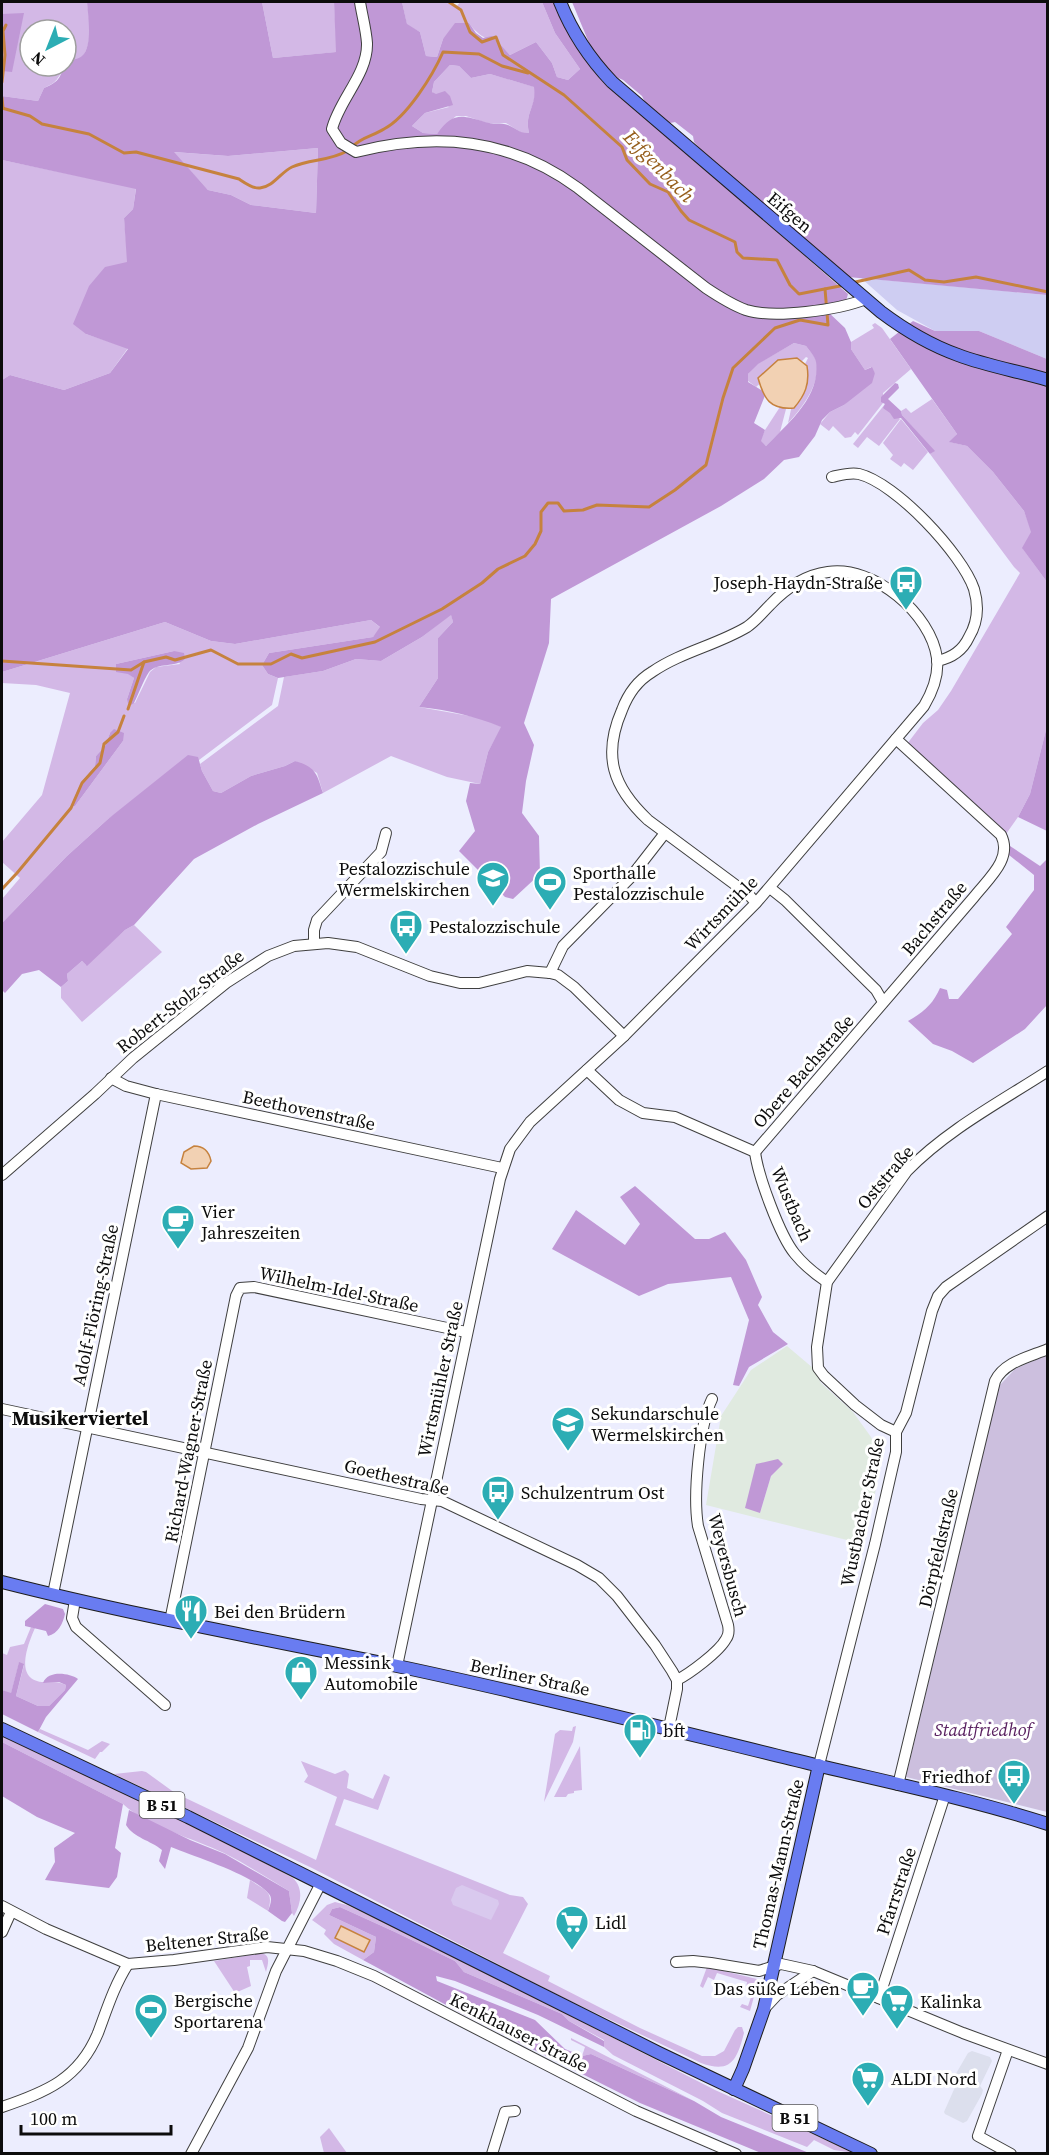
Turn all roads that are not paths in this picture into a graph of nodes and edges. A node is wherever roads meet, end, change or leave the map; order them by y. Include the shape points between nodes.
1 (360, 2) edge
2 (560, 2) edge
3 (863, 297) junction
4 (1047, 380) edge
5 (832, 477) dead end
6 (937, 661) junction
7 (896, 739) junction
8 (386, 833) dead end
9 (665, 833) junction
10 (770, 888) junction
11 (756, 903) junction
12 (314, 944) junction
13 (550, 973) junction
14 (883, 1002) junction
15 (624, 1036) junction
16 (587, 1070) junction
17 (1047, 1071) edge
18 (111, 1078) junction
19 (156, 1094) junction
20 (755, 1152) junction
21 (502, 1168) junction
22 (2, 1175) edge
23 (1047, 1216) edge
24 (827, 1282) junction
25 (240, 1288) joint
26 (466, 1332) junction
27 (1047, 1349) edge
28 (712, 1399) dead end
29 (2, 1409) edge
30 (87, 1427) junction
31 (896, 1432) junction
32 (204, 1452) junction
33 (430, 1500) junction
34 (2, 1582) edge
35 (53, 1594) junction
36 (75, 1600) junction
37 (170, 1621) junction
38 (397, 1666) junction
39 (677, 1680) junction
40 (165, 1705) dead end
41 (669, 1728) junction
42 (2, 1729) edge
43 (819, 1765) junction
44 (898, 1785) junction
45 (945, 1795) junction
46 (1047, 1824) edge
47 (321, 1883) junction
48 (6, 1909) edge
49 (2, 1932) edge
50 (286, 1949) junction
51 (676, 1962) dead end
52 (128, 1964) junction
53 (773, 1965) junction
54 (813, 1971) junction
55 (879, 1998) junction
56 (764, 2008) junction
57 (1008, 2050) junction
58 (1047, 2064) edge
59 (734, 2089) junction
60 (2, 2107) edge
61 (514, 2111) dead end
62 (191, 2154) edge
63 (492, 2154) edge
64 (736, 2154) edge
65 (871, 2154) edge
66 (1011, 2154) edge

1 - 3 street via 367,45 362,68 336,114 332,129 341,143 356,152 390,144 462,142 524,156 572,183 705,288 749,311 794,313 852,305
2 - 3 main road, Eifgen via 578,39 612,82
3 - 4 main road, Eifgen via 902,327 940,348
5 - 6 street via 858,473 887,488 932,529 962,567 973,587 976,623 960,649
6 - 7 street, Wirtsmühle via 929,698
6 - 9 street via 934,646 920,621 895,594 870,578 831,571 792,586 758,619 739,631 653,670 632,688 613,730 612,750 614,771 628,797
7 - 10 street, Wirtsmühle
7 - 14 street, Bachstraße via 1001,835 1005,847 997,867
8 - 12 street via 381,852 318,920
9 - 11 street
9 - 13 street via 630,878 564,946
10 - 11 street, Wirtsmühle
10 - 14 street via 876,990
11 - 15 street, Wirtsmühle
12 - 13 street, Robert-Stolz-Straße via 357,947 430,976 460,983 479,983 527,971
12 - 18 street, Robert-Stolz-Straße via 281,950 244,970
13 - 15 street via 574,987
14 - 20 street, Obere Bachstraße
15 - 16 street, Wirtsmühle
16 - 20 street, Obere Bachstraße via 619,1100 643,1113 675,1117
16 - 21 street, Wirtsmühle via 525,1127
17 - 24 street, Oststraße via 919,1158
18 - 19 street, Beethovenstraße
18 - 22 street, Robert-Stolz-Straße
19 - 21 street, Beethovenstraße
19 - 30 street, Adolf-Flöring-Straße
20 - 24 street, Wustbach via 778,1221 793,1252
21 - 26 street, Wirtsmühler Straße
23 - 31 street, Wustbacher Straße via 938,1296 906,1413
24 - 31 street via 817,1347 818,1368 855,1405
25 - 26 street, Wilhelm-Idel-Straße via 254,1287
25 - 32 street, Richard-Wagner-Straße
26 - 33 street, Wirtsmühler Straße
27 - 44 street, Dörpfeldstraße via 1006,1367 995,1381
28 - 39 street, Weyersbusch via 702,1439 696,1512 728,1634 712,1653
29 - 30 street, Goethestraße
30 - 32 street, Goethestraße
30 - 35 street, Adolf-Flöring-Straße
31 - 43 street, Wustbacher Straße via 896,1452 875,1544
32 - 33 street, Goethestraße
32 - 37 street, Richard-Wagner-Straße
33 - 38 street, Wirtsmühler Straße
33 - 39 street, Goethestraße via 442,1501 599,1578 655,1645
34 - 35 main road, Berliner Straße
35 - 36 main road, Berliner Straße
36 - 37 main road, Berliner Straße
36 - 40 street via 72,1618 76,1627
37 - 38 main road, Berliner Straße
38 - 41 main road, Berliner Straße
39 - 41 street
41 - 43 main road, Berliner Straße
42 - 47 main road, B 51
43 - 44 main road, Berliner Straße
43 - 53 main road, Thomas-Mann-Straße
44 - 45 main road, Berliner Straße
45 - 46 main road, Berliner Straße
45 - 55 street, Pfarrstraße
47 - 50 street
47 - 59 main road, B 51
48 - 49 street
48 - 52 street, Beltener Straße
50 - 52 street, Beltener Straße via 257,1947
50 - 62 street via 248,2048
50 - 64 street, Kenkhauser Straße via 360,1969 642,2114
51 - 53 street via 759,1971
52 - 60 street via 94,2042 80,2064 52,2087
53 - 54 street, Thomas-Mann-Straße via 790,1964
53 - 56 main road
54 - 55 street, Thomas-Mann-Straße
54 - 56 street
55 - 57 street, Thomas-Mann-Straße
56 - 59 main road
57 - 58 street, Thomas-Mann-Straße
57 - 66 street via 978,2136
59 - 65 main road, B 51
61 - 63 street via 505,2112

